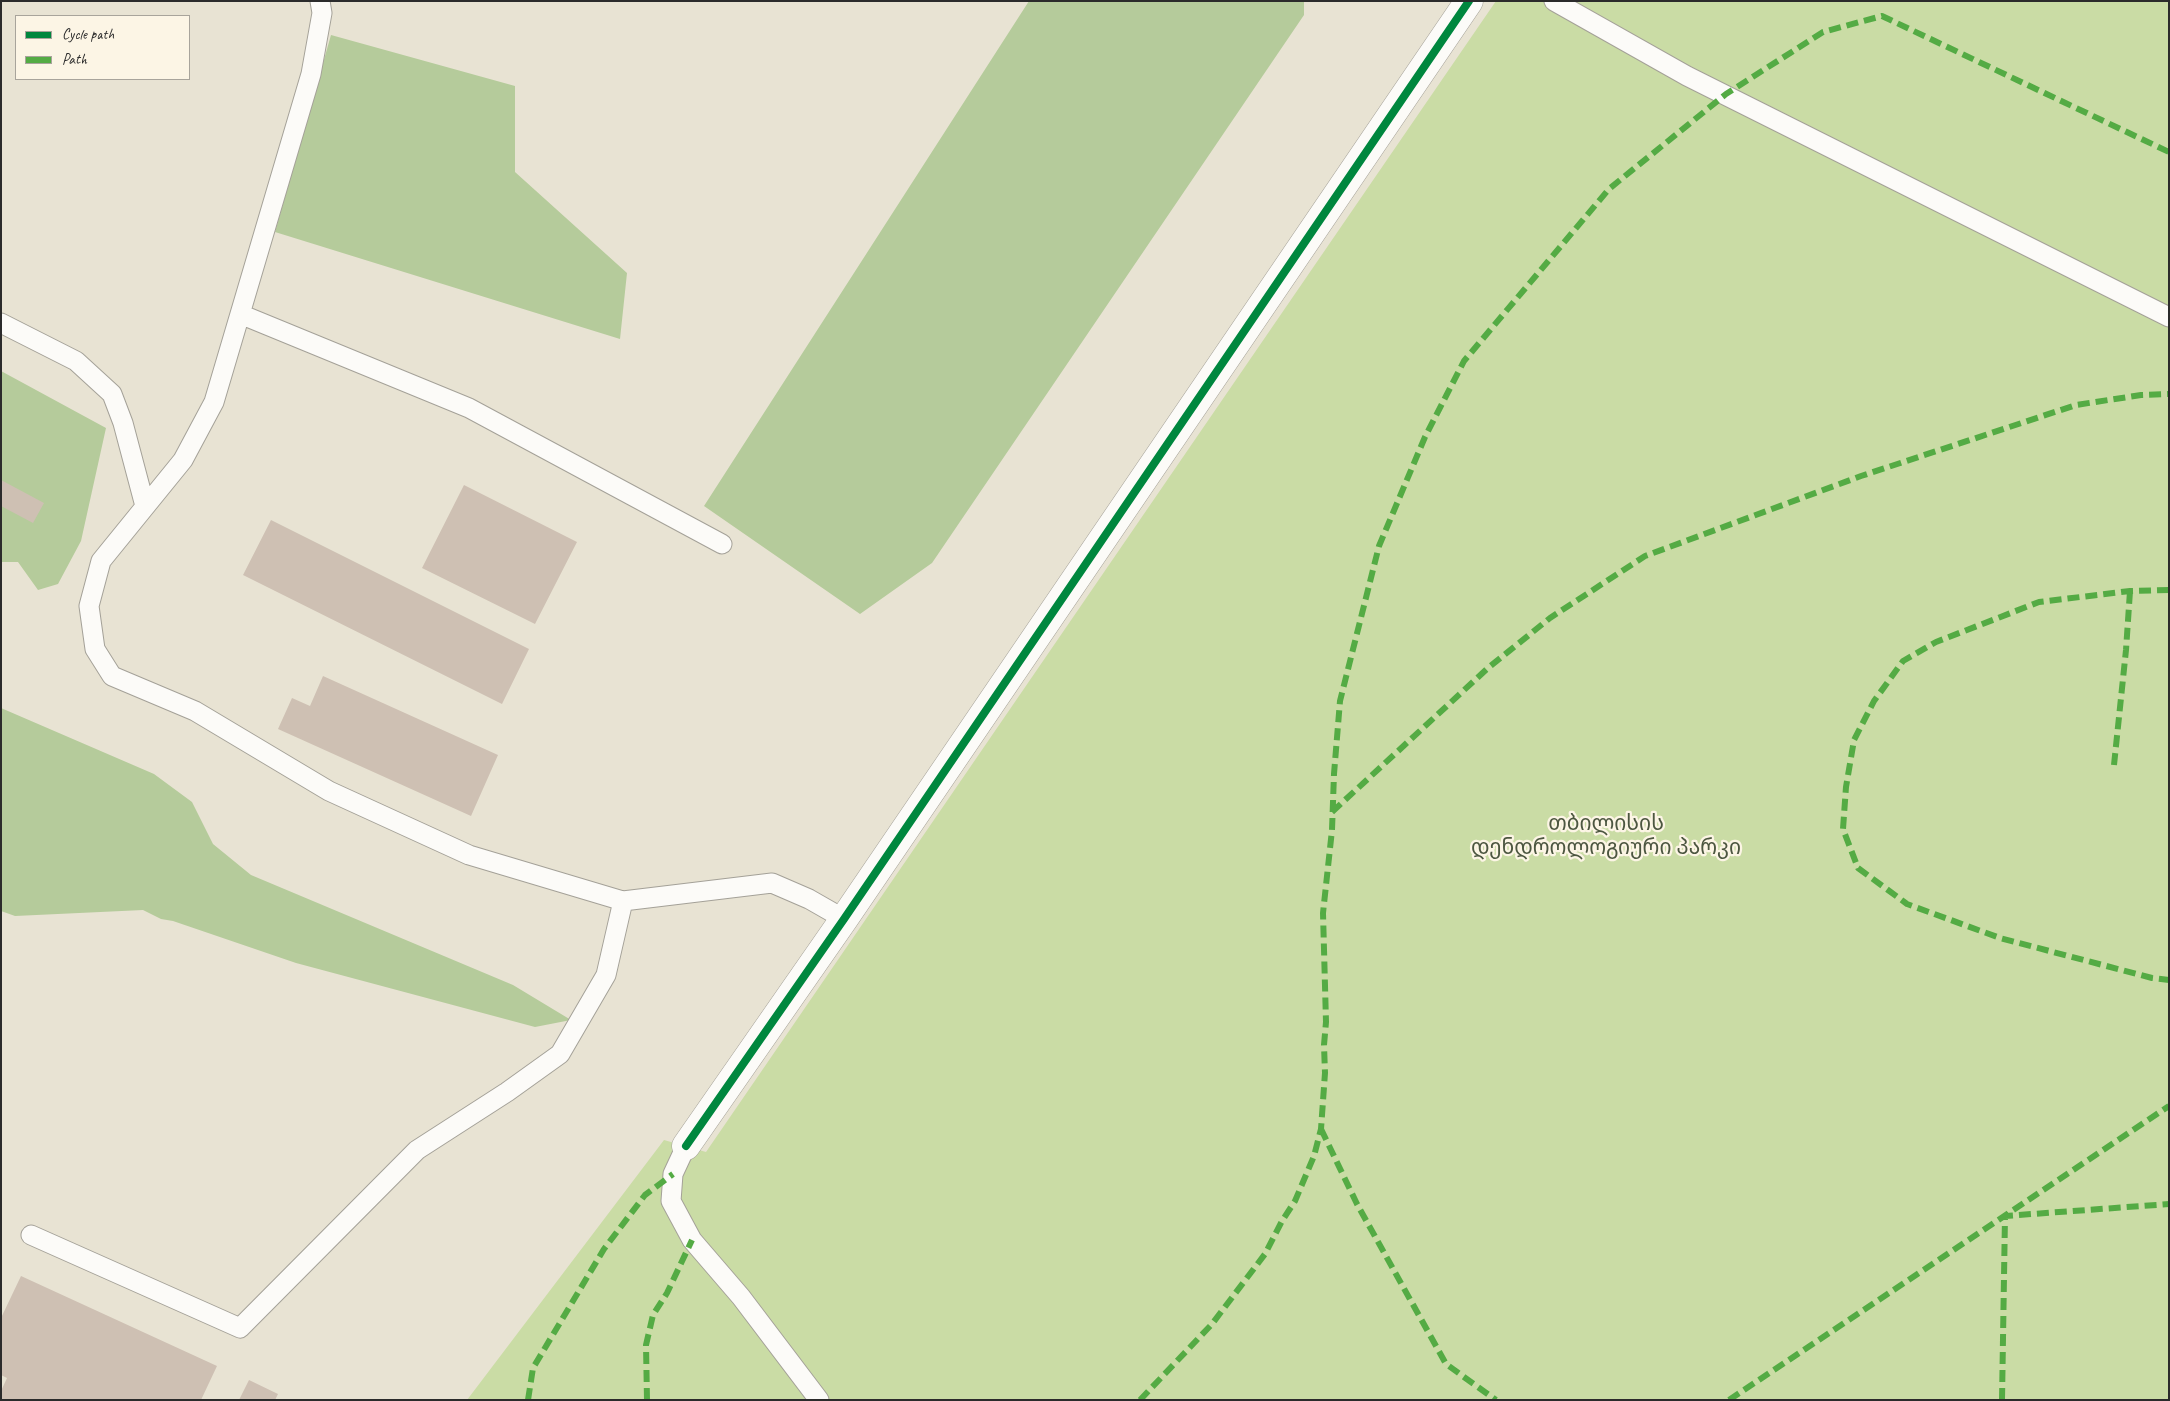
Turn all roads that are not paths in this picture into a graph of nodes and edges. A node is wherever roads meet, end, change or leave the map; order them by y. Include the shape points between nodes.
1 (320, 1) edge
2 (1468, 1) edge
3 (1554, 1) edge
4 (240, 314) junction
5 (2169, 317) edge
6 (1, 323) edge
7 (145, 506) junction
8 (722, 544) dead end
9 (624, 901) junction
10 (844, 919) junction
11 (686, 1146) joint
12 (31, 1236) dead end
13 (819, 1400) edge

1 - 4 lane via 322,13 311,74
2 - 10 street
3 - 5 lane via 1687,76
4 - 7 lane via 214,402 183,460
4 - 8 lane via 469,408
6 - 7 lane via 76,361 112,394
7 - 9 lane via 101,561 89,606 95,649 112,676 195,711 329,791 469,855
9 - 10 lane via 772,883
9 - 12 lane via 606,975 560,1054 417,1150 240,1328
10 - 11 street
11 - 13 lane via 673,1174 671,1201 692,1240 741,1297

